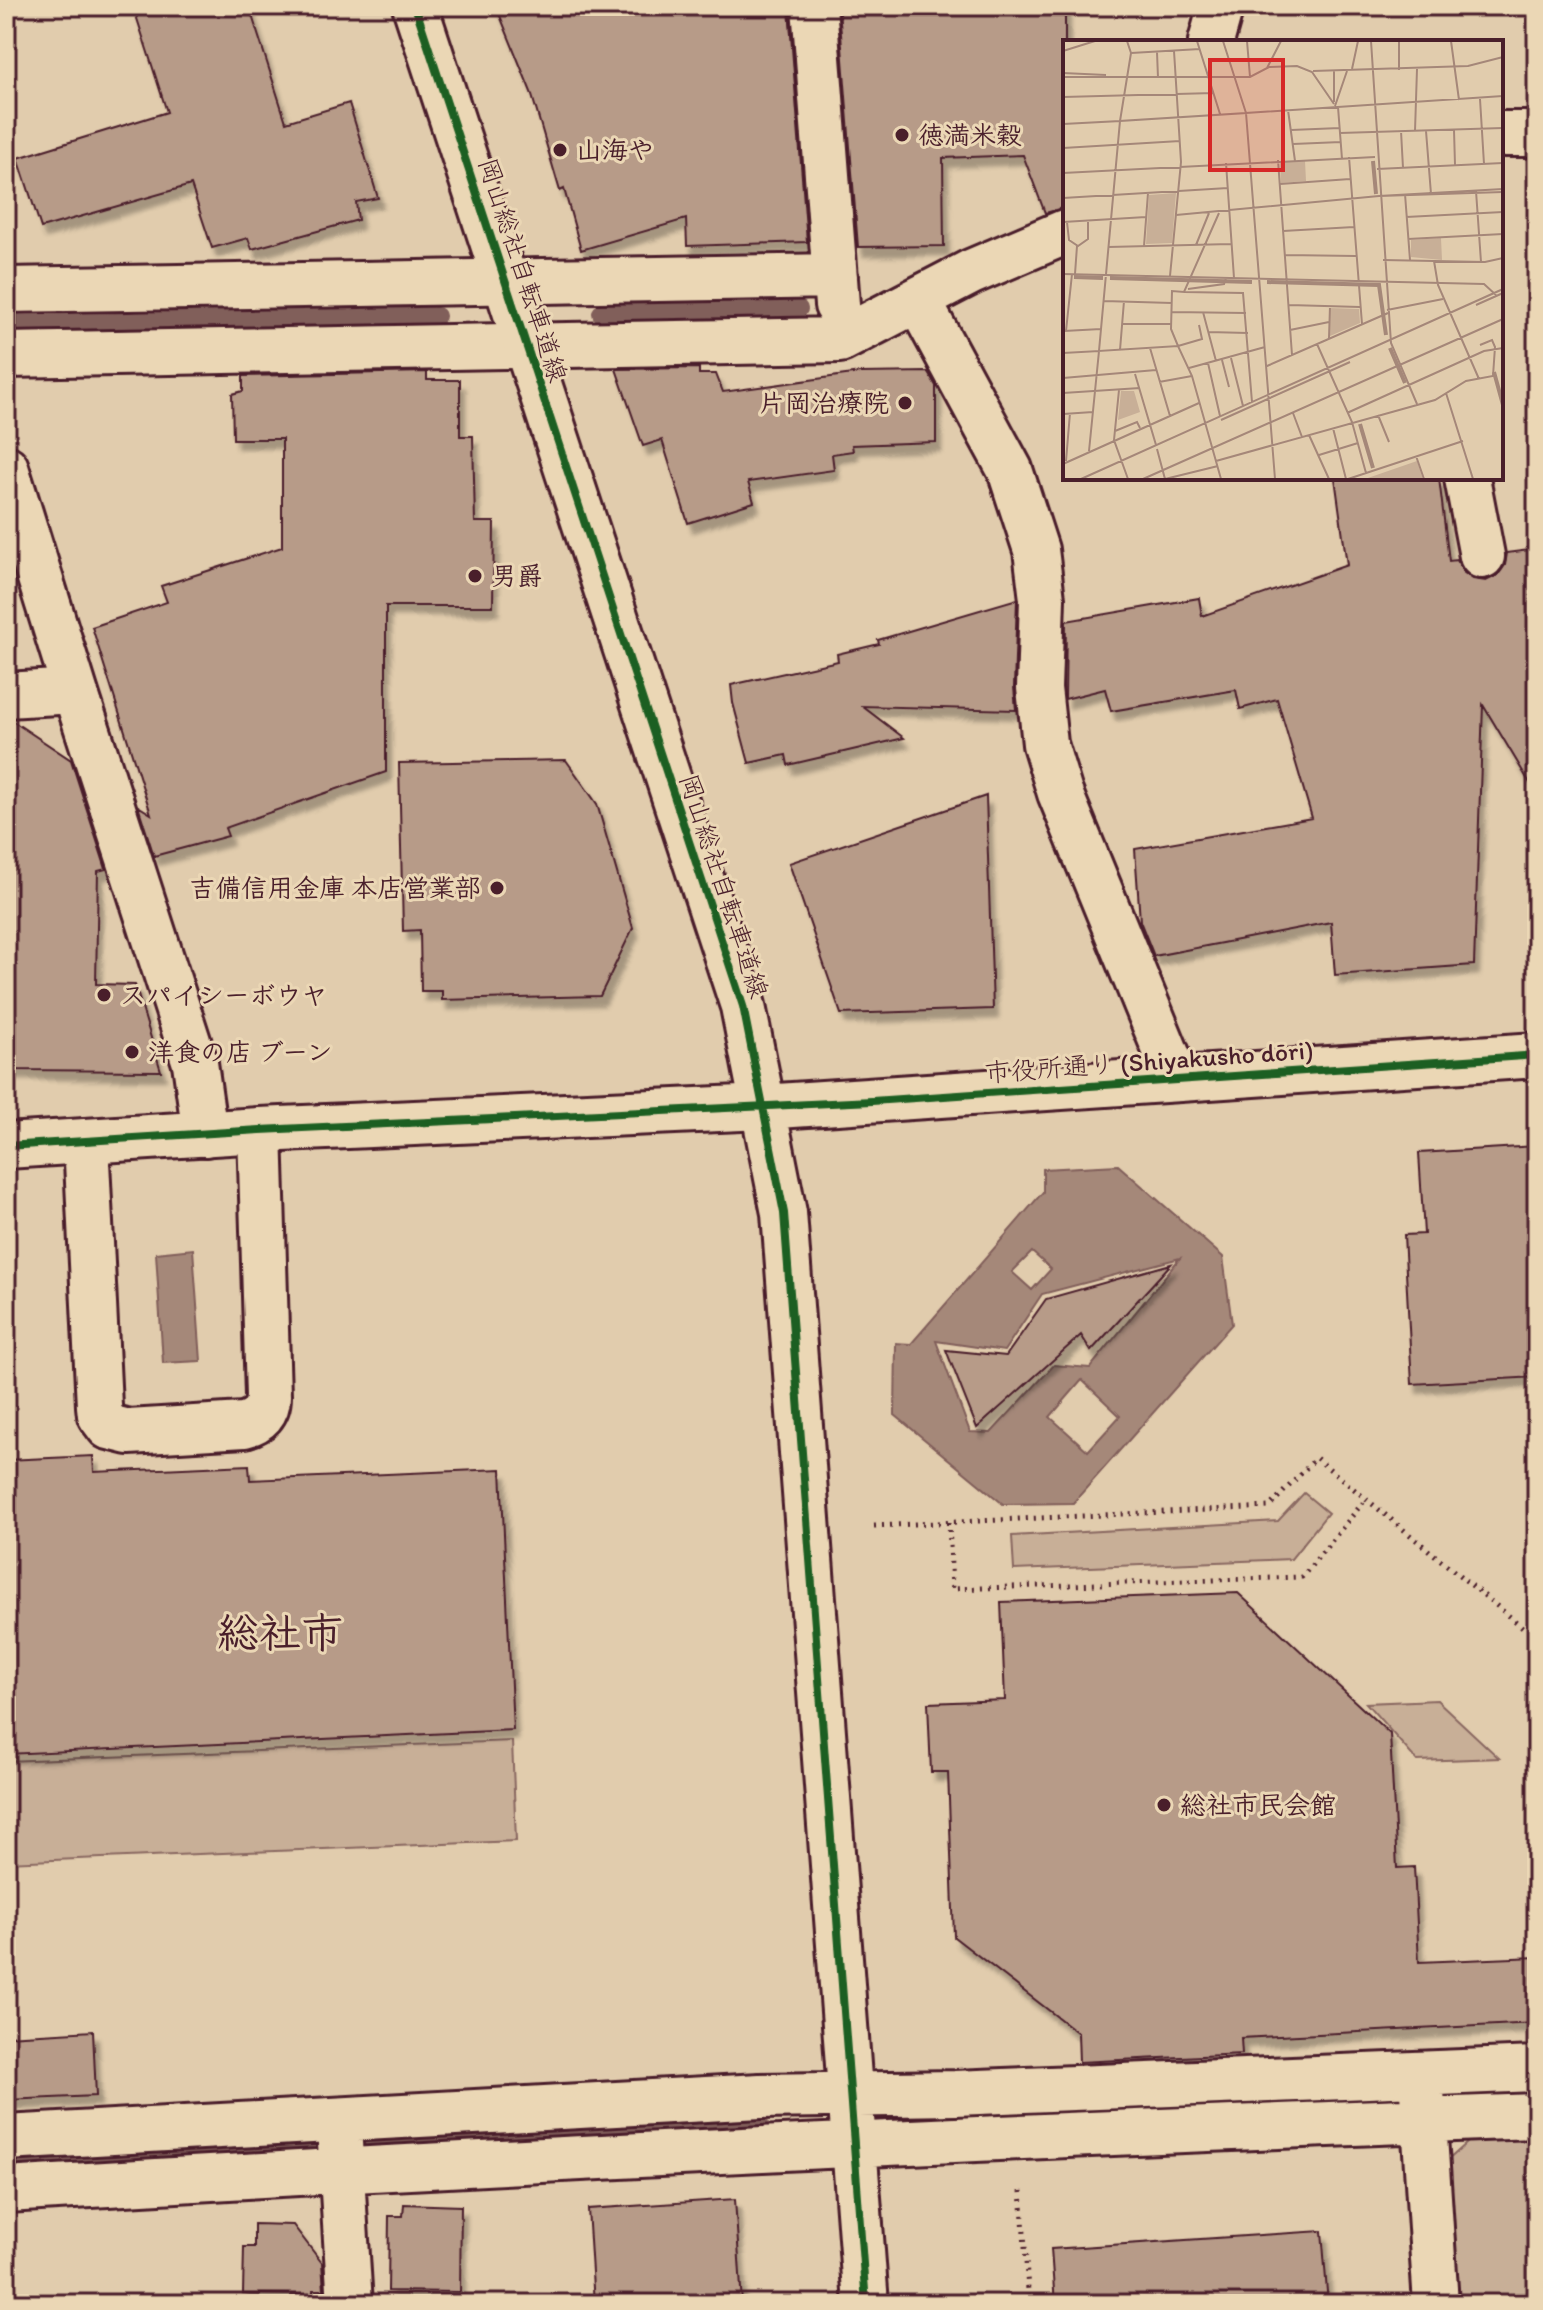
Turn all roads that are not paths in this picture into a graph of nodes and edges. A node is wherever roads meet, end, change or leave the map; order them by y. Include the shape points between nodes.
1 (415, 6) edge
2 (814, 6) edge
3 (1221, 6) edge
4 (1212, 40) edge
5 (1503, 134) edge
6 (1537, 134) edge
7 (1063, 233) edge
8 (835, 276) junction
9 (505, 282) junction
10 (6, 290) edge
11 (918, 300) junction
12 (840, 340) junction
13 (527, 346) junction
14 (6, 355) edge
15 (6, 468) edge
16 (1467, 480) edge
17 (1482, 556) dead end
18 (75, 691) junction
19 (6, 695) edge
20 (1537, 1055) edge
21 (1177, 1079) junction
22 (763, 1107) junction
23 (260, 1130) junction
24 (205, 1134) junction
25 (86, 1141) junction
26 (6, 1146) edge
27 (1537, 2069) edge
28 (850, 2094) junction
29 (1422, 2096) junction
30 (1537, 2116) edge
31 (6, 2138) edge
32 (340, 2145) junction
33 (854, 2145) junction
34 (6, 2190) edge
35 (350, 2304) edge
36 (866, 2304) edge
37 (1436, 2304) edge

1 - 9 street, 岡山総社自転車道線
2 - 8 street
3 - 4 street
5 - 6 street
7 - 11 street
8 - 9 street
8 - 12 street
9 - 10 street
9 - 13 street, 岡山総社自転車道線
11 - 12 street
11 - 21 street via 1010,470 1036,550 1045,744 1060,793
12 - 13 street
13 - 14 street
13 - 22 street, 岡山総社自転車道線 via 743,1006
15 - 18 street
16 - 17 street
18 - 19 street
18 - 24 street via 195,1063
20 - 21 street, 市役所通り (Shiyakusho dōri)
21 - 22 street, 市役所通り (Shiyakusho dōri)
22 - 23 street
22 - 28 street, 岡山総社自転車道線 via 784,1213
23 - 24 street
23 - 25 street via 268,1403 252,1423 183,1429 122,1432 100,1415
24 - 25 street
25 - 26 street
27 - 29 street
28 - 29 street
28 - 32 street via 760,2096
28 - 33 street, 岡山総社自転車道線
29 - 30 street
29 - 33 street via 1017,2138
29 - 37 street
31 - 32 street
32 - 33 street
32 - 34 street
32 - 35 street
33 - 36 street, 岡山総社自転車道線

